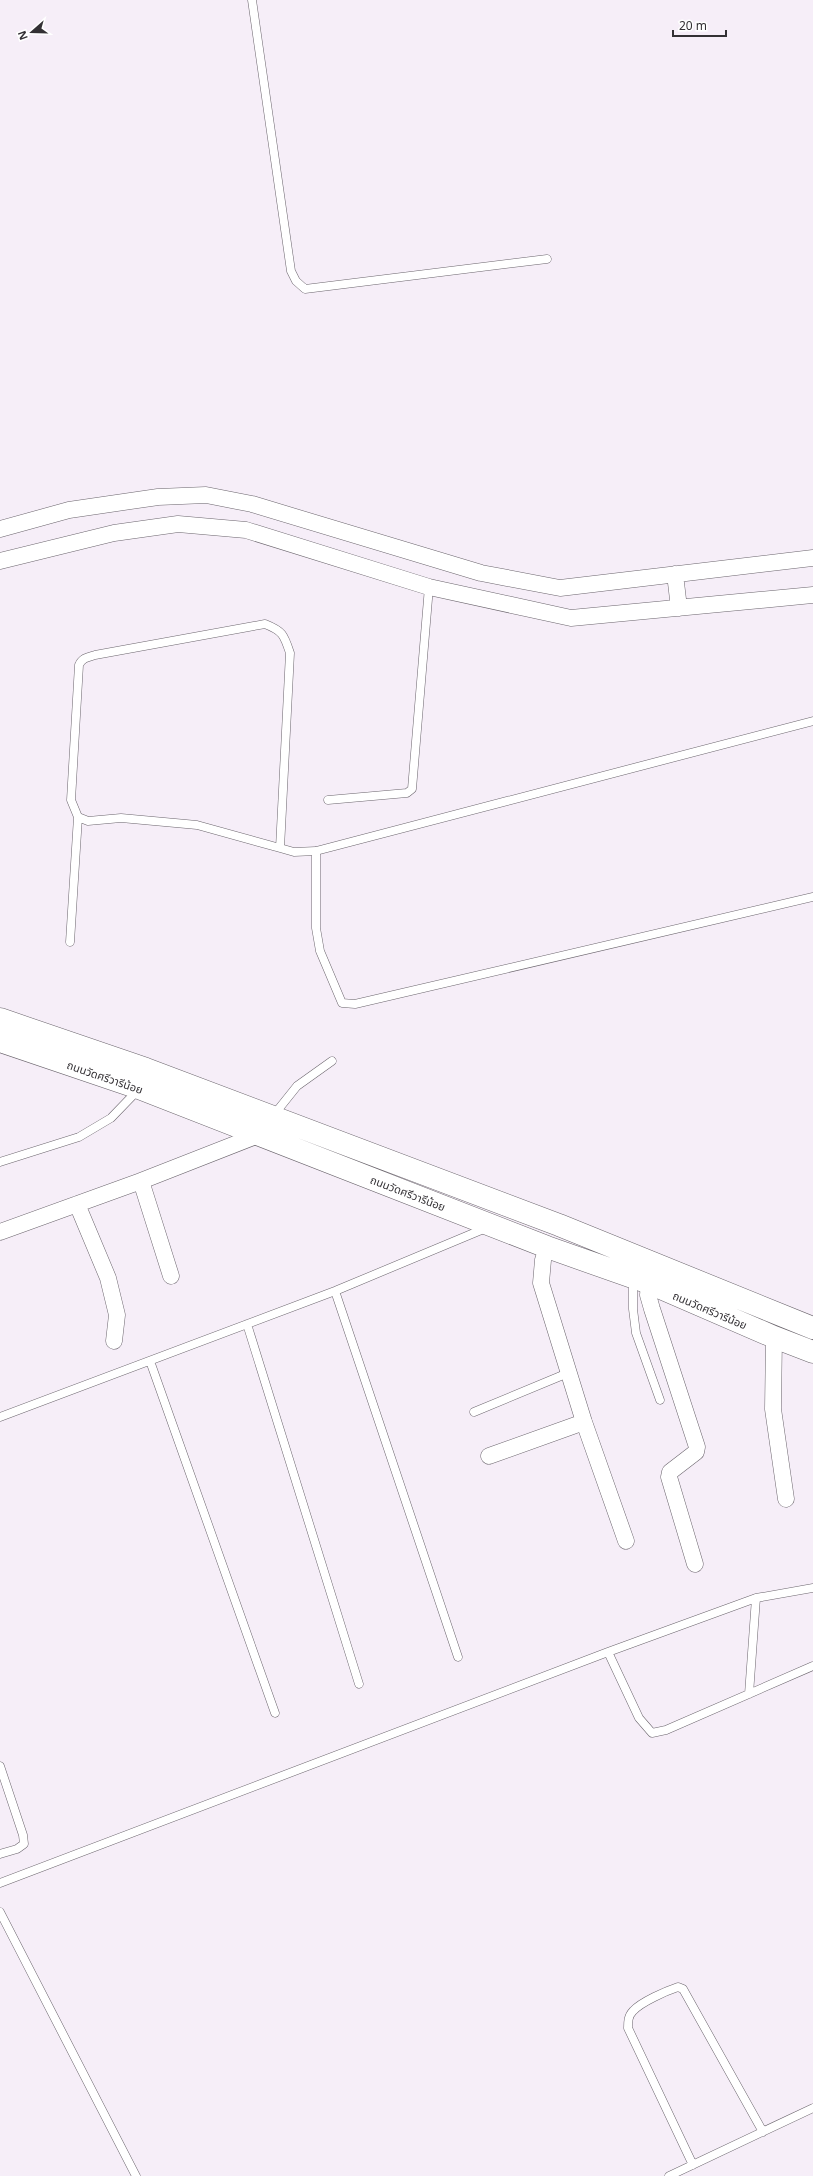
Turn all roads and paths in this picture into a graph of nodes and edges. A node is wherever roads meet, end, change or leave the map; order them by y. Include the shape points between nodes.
1 (252, 0) edge
2 (547, 259) dead end
3 (0, 529) edge
4 (813, 558) edge
5 (0, 561) edge
6 (675, 574) junction
7 (429, 587) junction
8 (813, 595) edge
9 (679, 608) junction
10 (813, 721) edge
11 (328, 800) dead end
12 (78, 817) junction
13 (280, 848) junction
14 (316, 851) junction
15 (813, 897) edge
16 (70, 942) dead end
17 (0, 1019) edge
18 (0, 1041) edge
19 (332, 1061) dead end
20 (139, 1088) junction
21 (271, 1118) junction
22 (256, 1136) junction
23 (0, 1162) edge
24 (141, 1181) junction
25 (77, 1204) junction
26 (492, 1225) junction
27 (0, 1232) edge
28 (547, 1247) junction
29 (171, 1276) dead end
30 (641, 1281) junction
31 (335, 1291) junction
32 (247, 1324) junction
33 (813, 1328) edge
34 (774, 1337) junction
35 (114, 1341) dead end
36 (813, 1352) edge
37 (150, 1360) junction
38 (568, 1373) junction
39 (660, 1400) dead end
40 (474, 1412) dead end
41 (0, 1417) edge
42 (584, 1422) junction
43 (489, 1456) dead end
44 (786, 1499) dead end
45 (626, 1541) dead end
46 (695, 1564) dead end
47 (813, 1588) edge
48 (756, 1598) junction
49 (608, 1652) junction
50 (458, 1657) dead end
51 (813, 1666) edge
52 (359, 1684) dead end
53 (749, 1694) junction
54 (275, 1713) dead end
55 (0, 1766) edge
56 (0, 1854) edge
57 (0, 1883) edge
58 (0, 1912) edge
59 (813, 2108) edge
60 (763, 2132) junction
61 (693, 2165) junction
62 (136, 2176) edge
63 (669, 2176) edge

1 - 2 lane via 291,270 296,281 306,289
3 - 6 street via 69,510 158,497 206,495 252,504 481,573 560,588
4 - 6 street
5 - 7 street via 114,533 178,524 246,530
6 - 9 street
7 - 9 street via 571,618
7 - 11 lane via 412,788 407,793
8 - 9 street
10 - 14 lane
12 - 13 lane via 88,821 121,818 196,825
12 - 13 lane via 72,800 81,661 96,655 265,624 279,629 290,653
12 - 16 lane
13 - 14 lane via 294,852
14 - 15 lane via 316,928 320,951 342,1003 347,1004
17 - 21 main road, ถนนวัดศรีวารีน้อย via 146,1069
18 - 20 main road, ถนนวัดศรีวารีน้อย
19 - 21 lane via 296,1086
20 - 22 main road, ถนนวัดศรีวารีน้อย
20 - 23 lane via 111,1118 79,1137
21 - 33 main road, ถนนวัดศรีวารีน้อย via 559,1225
22 - 24 street
22 - 26 main road, ถนนวัดศรีวารีน้อย
24 - 25 street
24 - 29 street
25 - 27 street
25 - 35 street via 108,1278 117,1314
26 - 28 main road, ถนนวัดศรีวารีน้อย
26 - 31 lane
28 - 30 main road, ถนนวัดศรีวารีน้อย
28 - 38 street via 541,1283
30 - 34 main road, ถนนวัดศรีวารีน้อย
30 - 39 lane via 633,1309 636,1332
30 - 46 street via 648,1295 697,1447 696,1452 670,1472 669,1477
31 - 32 lane
31 - 50 lane
32 - 37 lane
32 - 52 lane
34 - 36 main road, ถนนวัดศรีวารีน้อย
34 - 44 street via 773,1409
37 - 41 lane
37 - 54 lane
38 - 40 lane
38 - 42 street
42 - 43 street
42 - 45 street
47 - 48 lane
48 - 49 lane
48 - 53 lane
49 - 53 lane via 639,1718 652,1733 666,1730
49 - 57 lane
51 - 53 lane
55 - 56 lane via 24,1844
58 - 62 lane
59 - 60 lane
60 - 61 lane
60 - 61 lane via 683,1990 678,1987 667,1991 633,2010 628,2019 628,2028
61 - 63 lane

